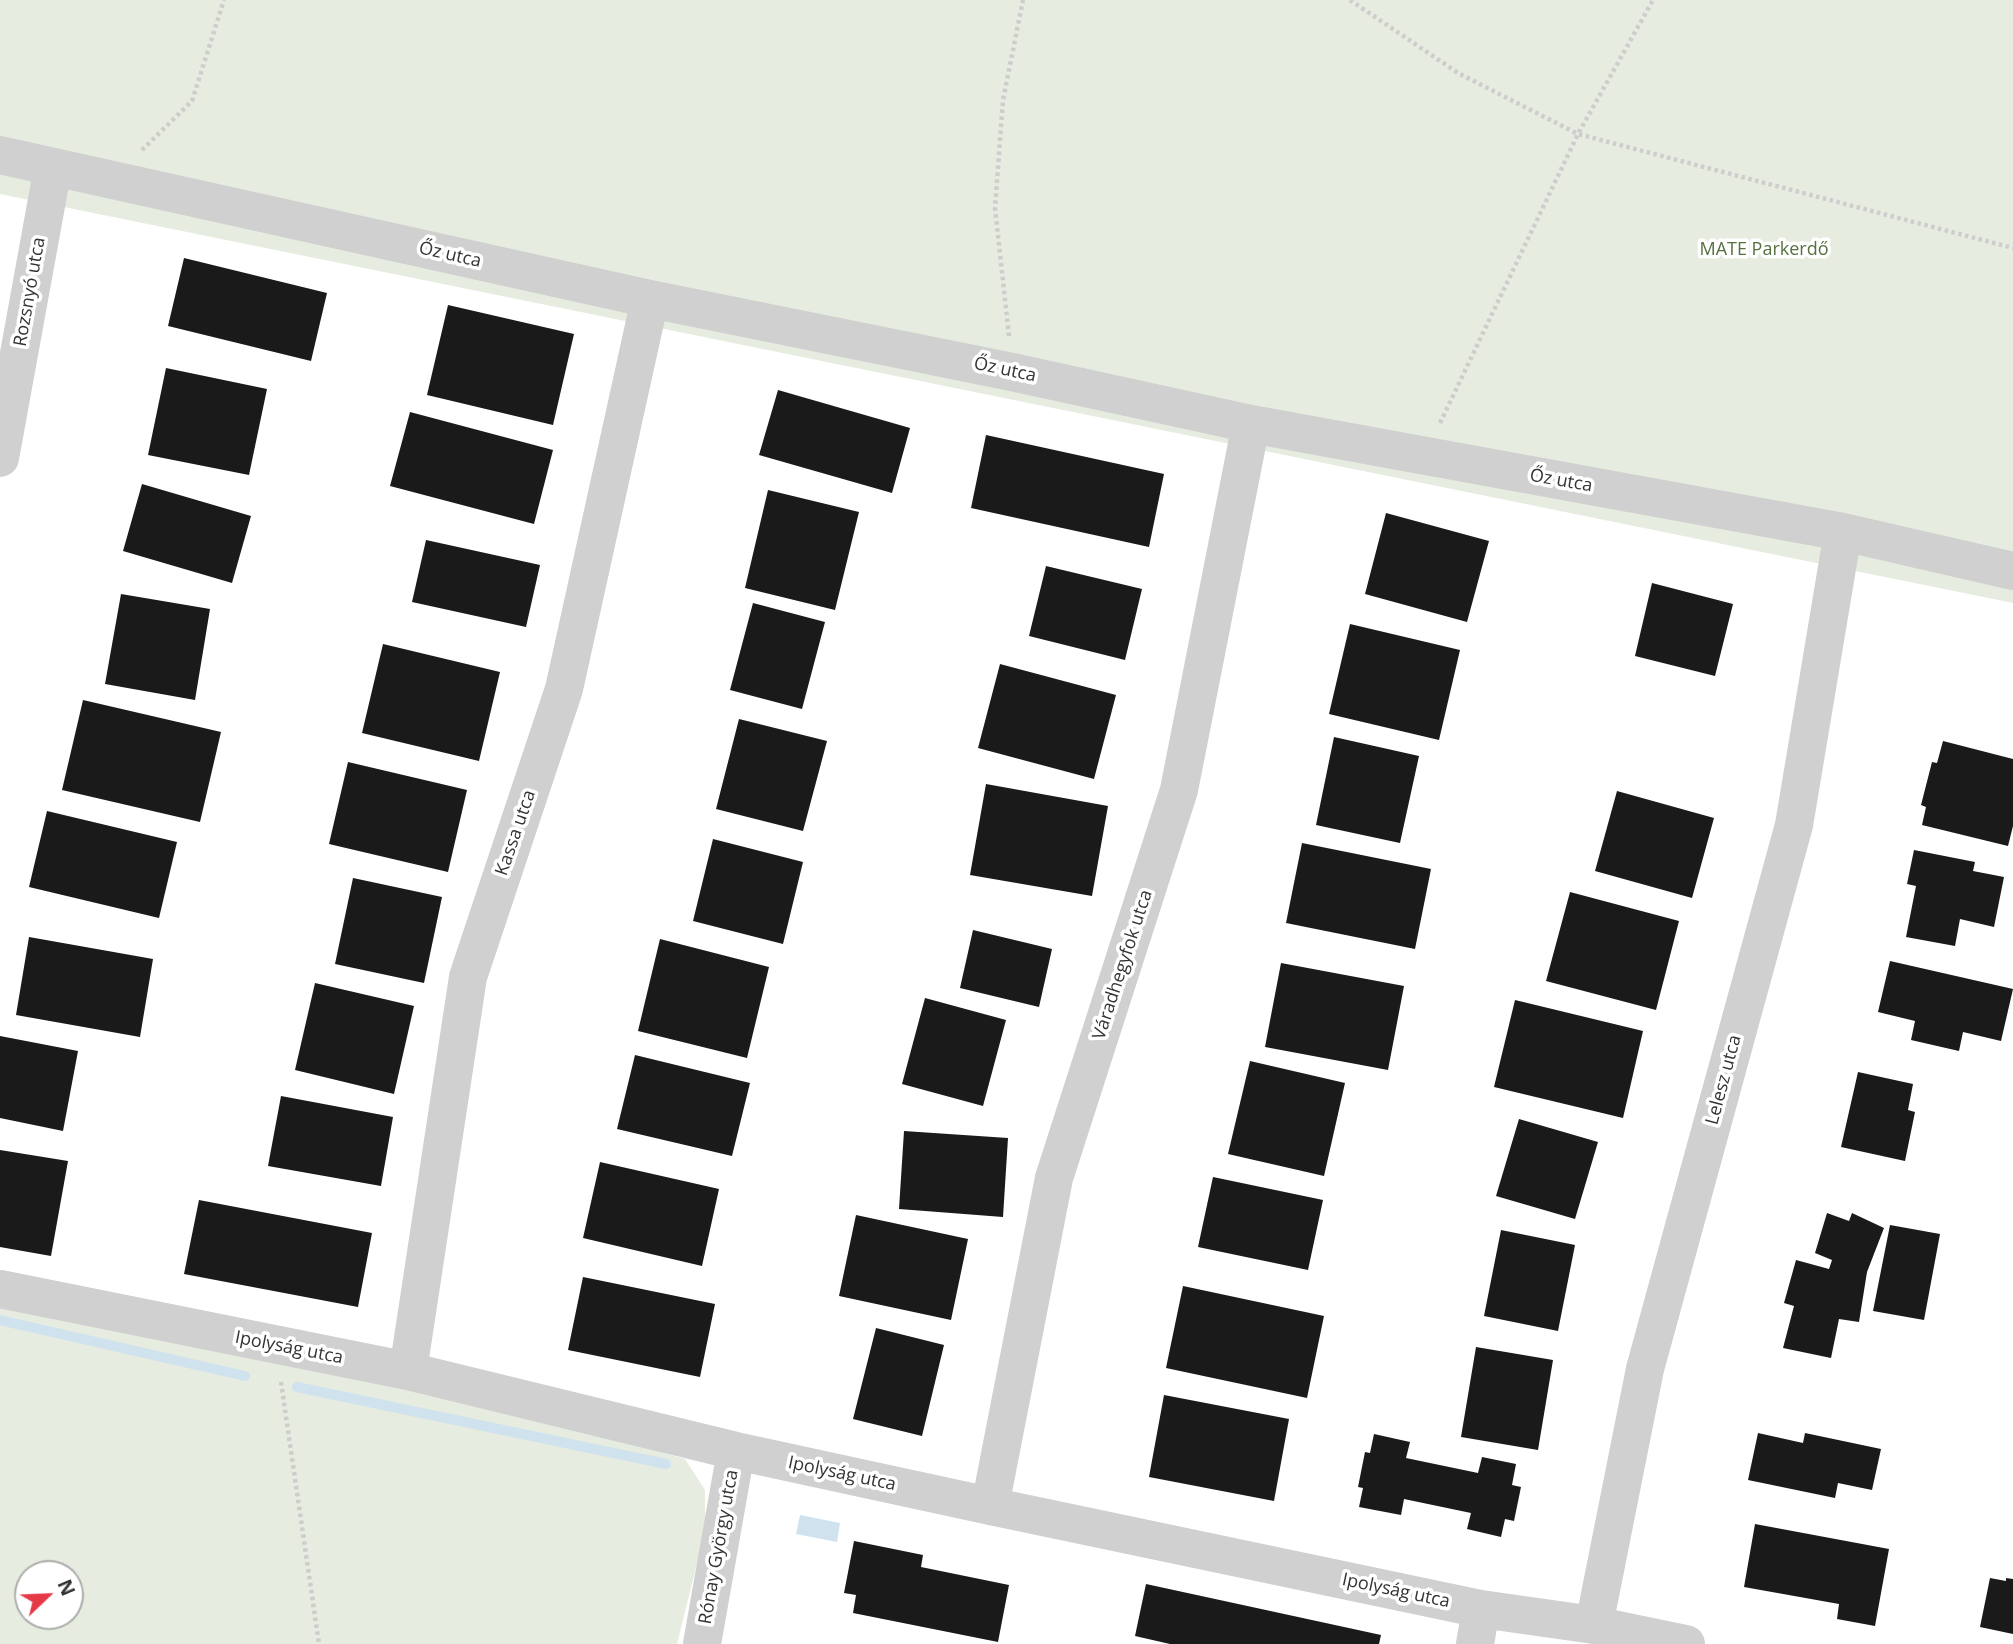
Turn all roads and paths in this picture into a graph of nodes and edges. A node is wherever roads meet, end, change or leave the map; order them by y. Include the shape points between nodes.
1 (224, 0) edge
2 (1023, 0) edge
3 (1350, 0) edge
4 (1653, 0) edge
5 (1578, 134) junction
6 (0, 155) edge
7 (53, 167) junction
8 (111, 179) junction
9 (2013, 248) edge
10 (650, 299) junction
11 (1013, 372) junction
12 (1251, 424) junction
13 (1424, 456) junction
14 (0, 458) edge
15 (1843, 532) junction
16 (2013, 571) edge
17 (0, 1289) edge
18 (276, 1346) junction
19 (408, 1371) junction
20 (736, 1451) junction
21 (990, 1506) junction
22 (1594, 1625) junction
23 (1478, 1626) edge
24 (319, 1644) edge
25 (702, 1644) edge
26 (1686, 1644) edge

1 - 8 path via 192,101
2 - 11 path via 1003,100 995,208
3 - 5 path via 1458,73
4 - 5 path
5 - 9 path
5 - 13 path
6 - 7 street, Őz utca
7 - 8 street, Őz utca
7 - 14 street, Rozsnyó utca
8 - 10 street, Őz utca
10 - 11 street, Őz utca
10 - 19 street, Kassa utca via 564,689 468,977
11 - 12 street, Őz utca
12 - 13 street, Őz utca
12 - 21 street, Váradhegyfok utca via 1179,790 1054,1178
13 - 15 street, Őz utca
15 - 16 street, Őz utca
15 - 22 street, Lelesz utca via 1794,825 1645,1369
17 - 18 street, Ipolyság utca
18 - 19 street, Ipolyság utca
18 - 24 path
19 - 20 street, Ipolyság utca
20 - 21 street, Ipolyság utca
20 - 25 street, Rónay György utca
21 - 23 street, Ipolyság utca
22 - 23 street, Ipolyság utca
22 - 26 street, Ipolyság utca

